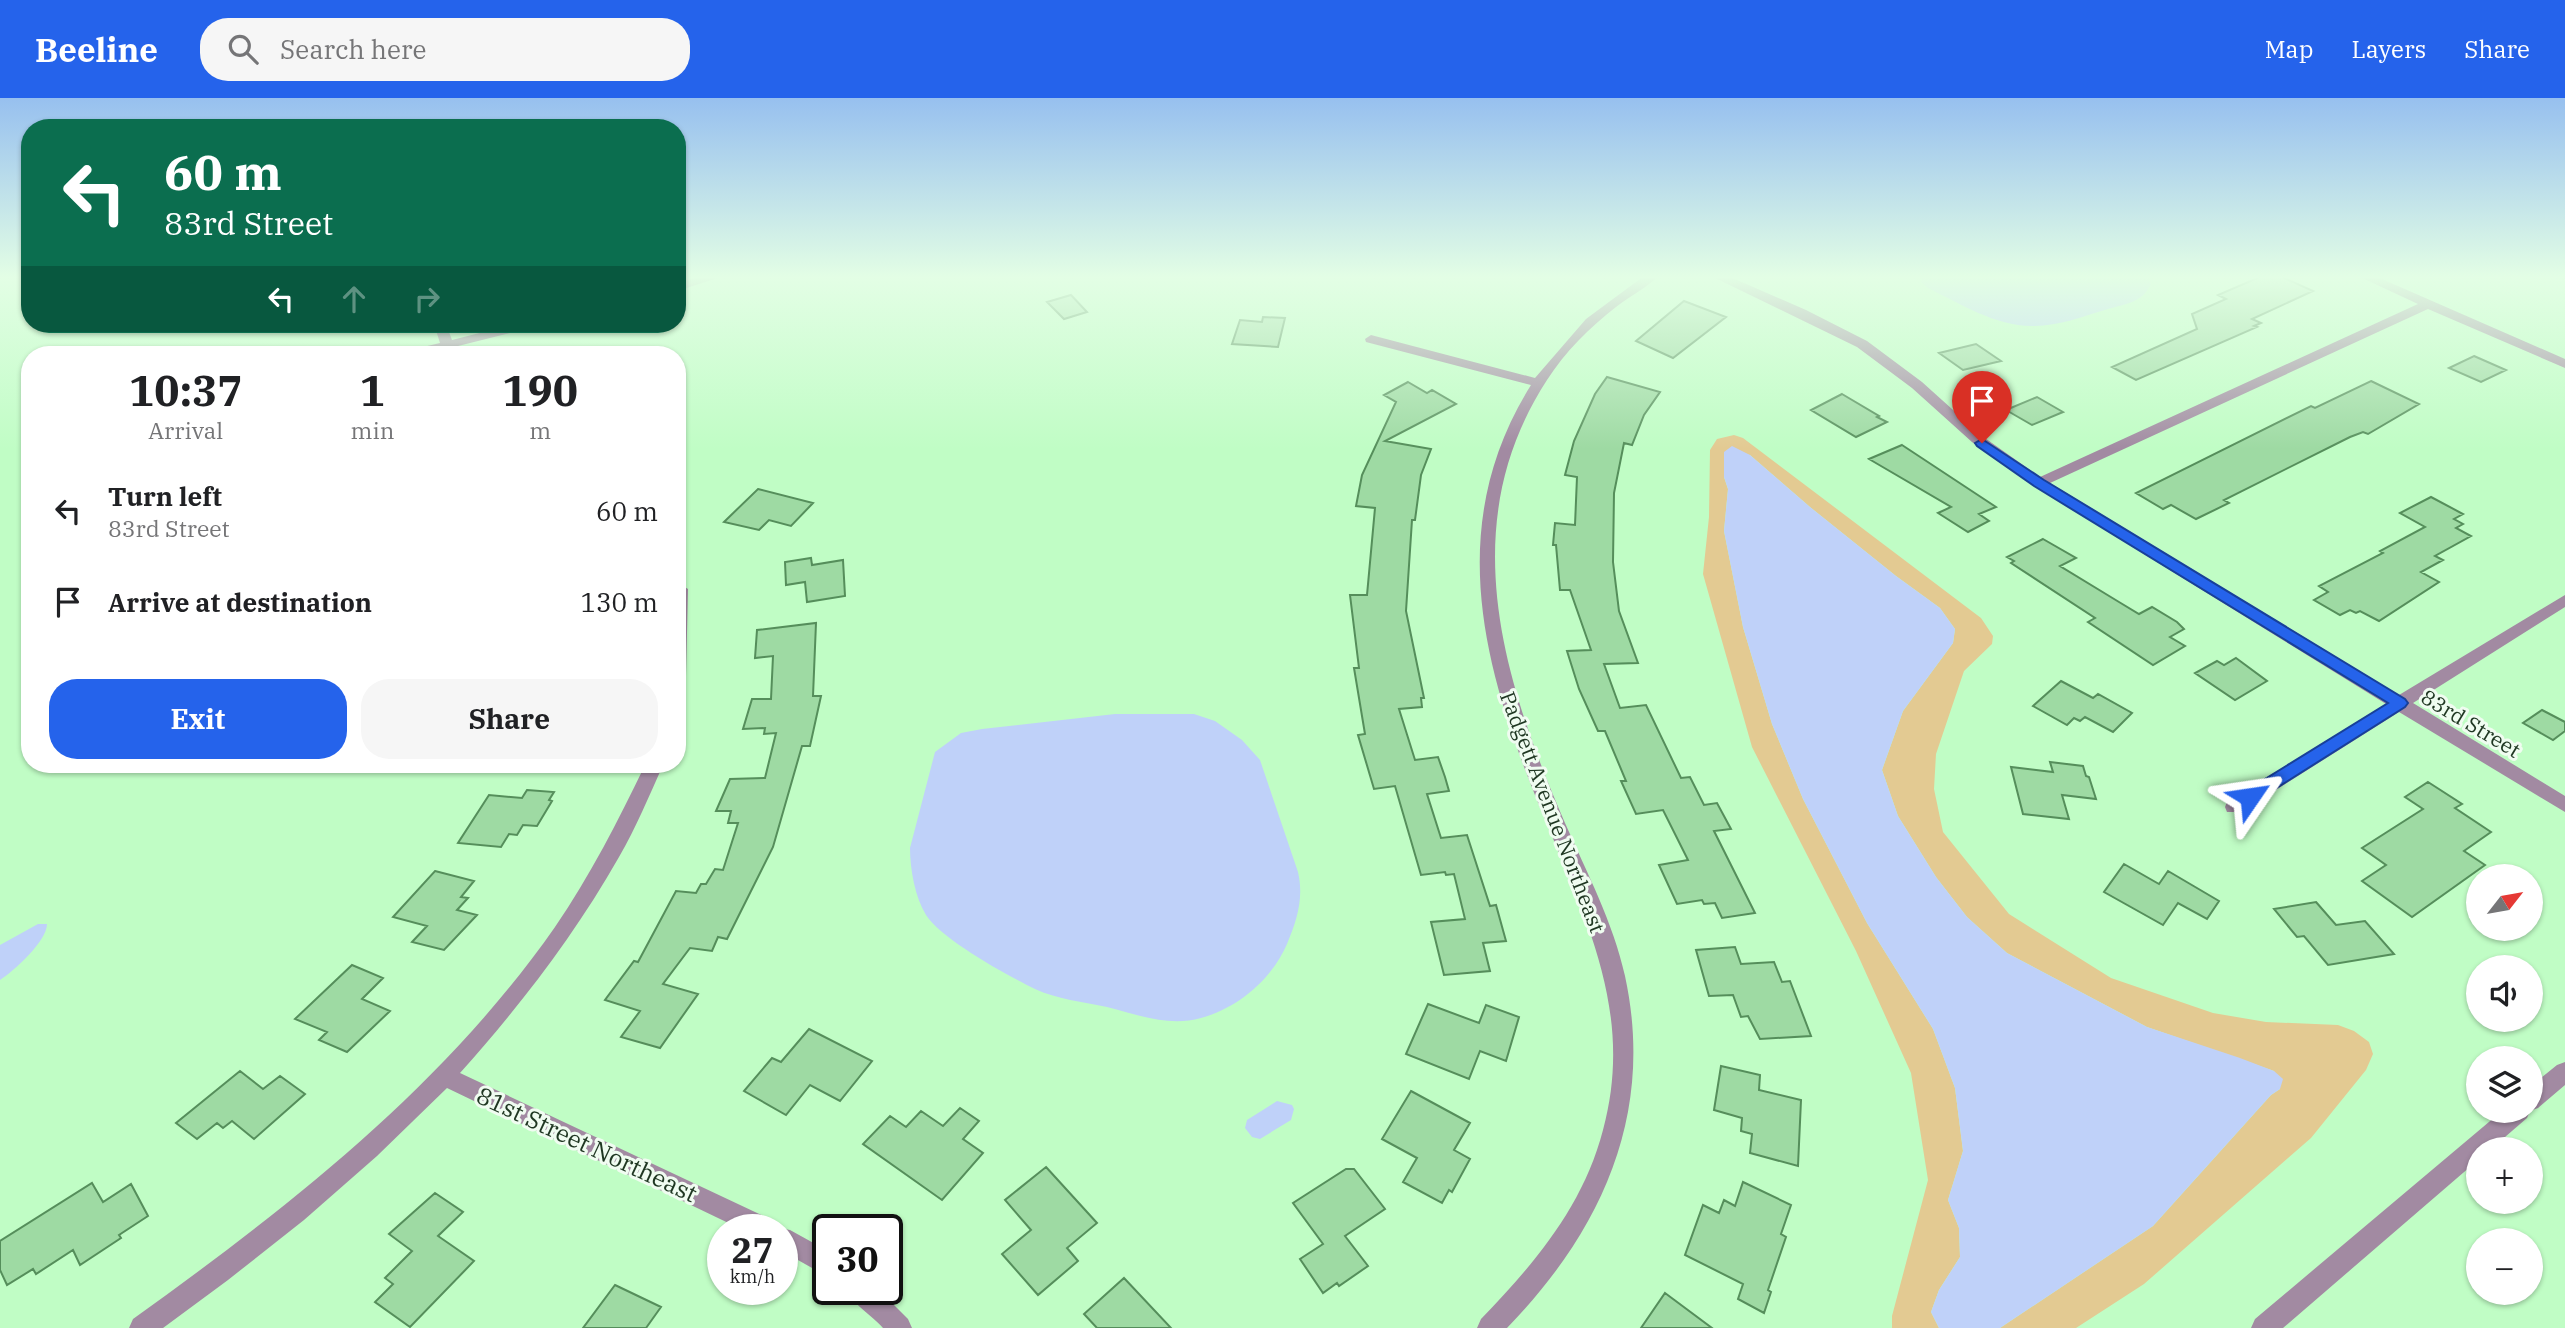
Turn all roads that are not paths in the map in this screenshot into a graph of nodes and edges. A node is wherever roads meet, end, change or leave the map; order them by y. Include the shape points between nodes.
1 (443, 333) edge
2 (490, 333) edge
3 (1578, 333) edge
4 (1841, 333) edge
5 (2364, 333) edge
6 (2495, 333) edge
7 (1371, 339) dead end
8 (447, 344) junction
9 (440, 346) edge
10 (2565, 364) edge
11 (1539, 383) junction
12 (2039, 483) junction
13 (2565, 600) edge
14 (2400, 703) junction
15 (650, 773) edge
16 (2565, 805) edge
17 (2234, 807) dead end
18 (2565, 1072) edge
19 (444, 1076) junction
20 (2543, 1090) edge
21 (2505, 1123) edge
22 (734, 1214) edge
23 (879, 1305) edge
24 (142, 1328) edge
25 (899, 1328) edge
26 (1490, 1328) edge
27 (2264, 1328) edge

1 - 8 street
2 - 8 street
3 - 11 street, Padgett Avenue Northeast
4 - 12 street, 83rd Street via 1917,385 1973,436
5 - 12 street
6 - 10 street
7 - 11 street
8 - 9 street
11 - 26 street, Padgett Avenue Northeast via 1499,468 1485,575 1490,625 1513,718 1615,976 1622,1040 1620,1097 1612,1138 1564,1240 1535,1281
12 - 14 street, 83rd Street
13 - 14 street
14 - 16 street, 83rd Street
14 - 17 street
15 - 19 street via 605,869 567,928
18 - 20 street
19 - 22 street, 81st Street Northeast
19 - 24 street via 345,1171 220,1273
21 - 27 street
23 - 25 street

